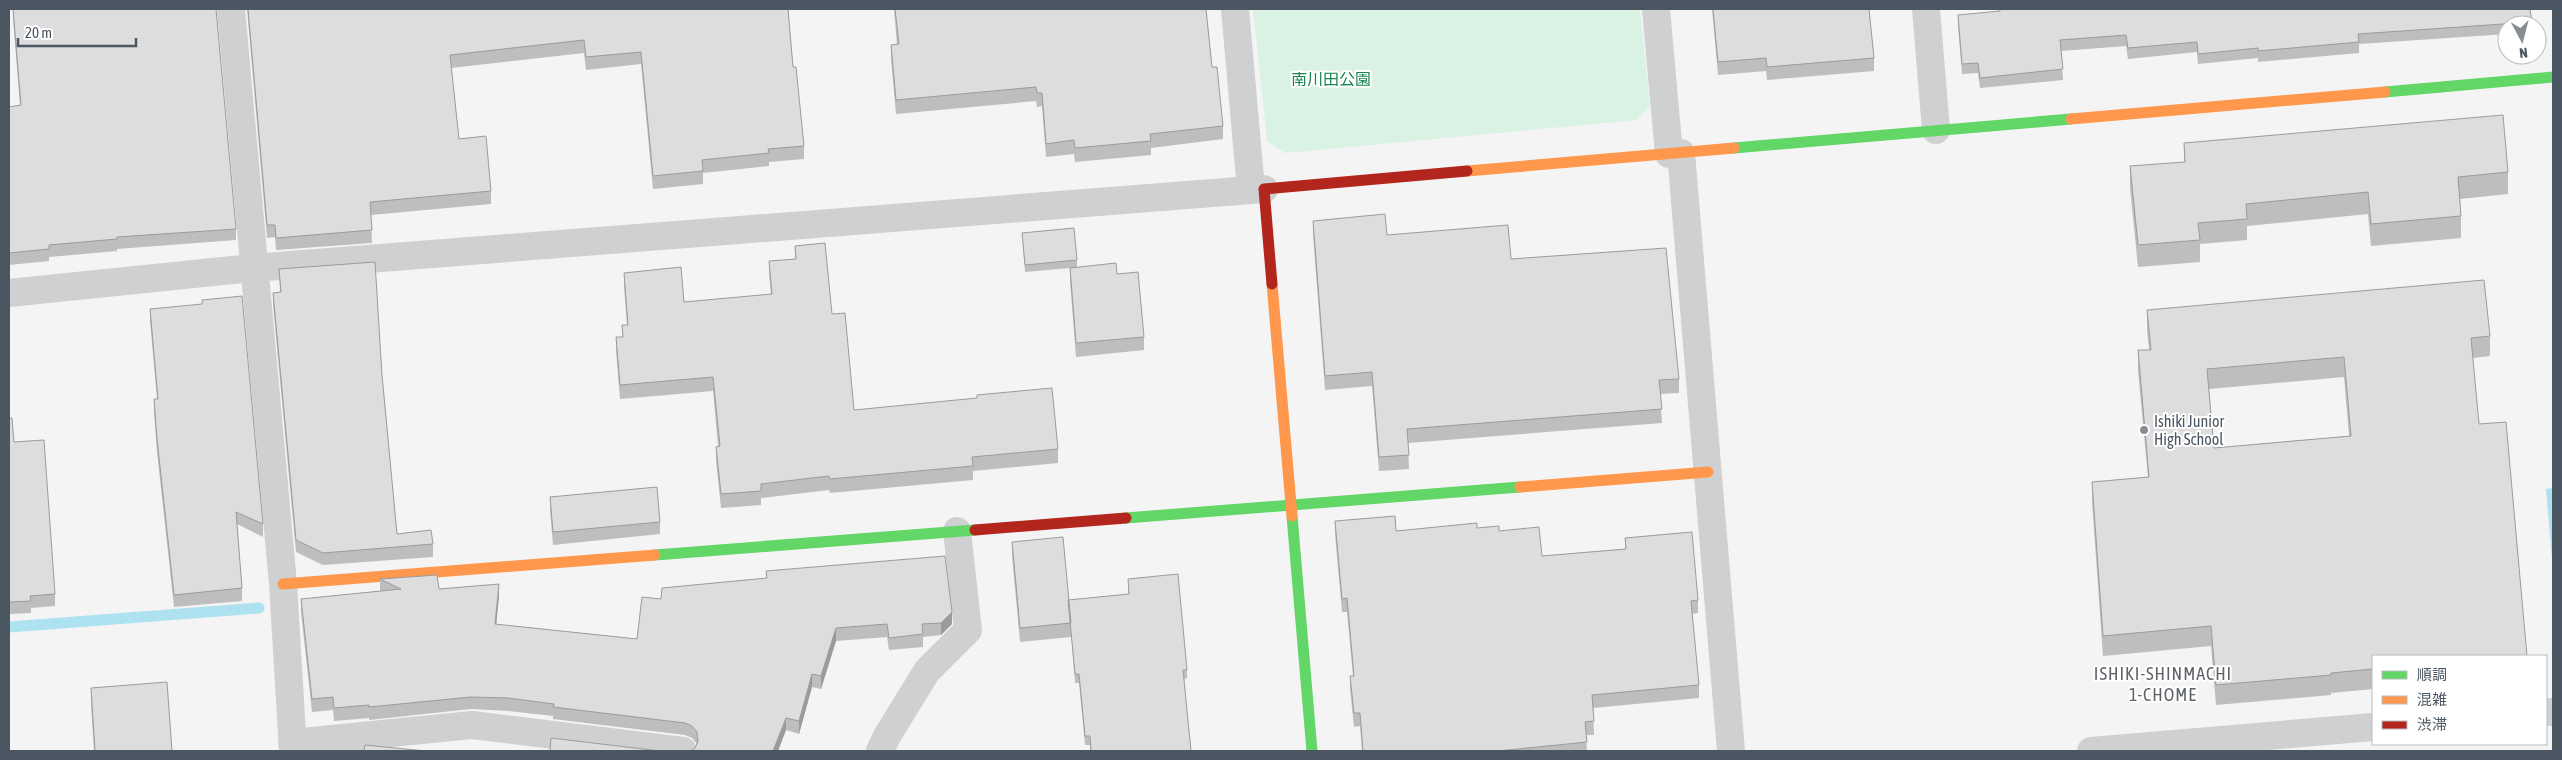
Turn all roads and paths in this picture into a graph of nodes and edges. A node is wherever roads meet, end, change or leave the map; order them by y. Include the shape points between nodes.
1 (231, 9) edge
2 (1235, 9) edge
3 (1656, 9) edge
4 (1926, 9) edge
5 (2553, 77) edge
6 (1936, 130) junction
7 (1675, 154) junction
8 (1257, 190) junction
9 (252, 268) junction
10 (9, 293) edge
11 (1708, 472) junction
12 (1291, 504) junction
13 (957, 531) junction
14 (283, 584) junction
15 (2372, 727) edge
16 (293, 747) edge
17 (684, 751) edge
18 (880, 751) edge
19 (1312, 751) edge
20 (1731, 751) edge
21 (2091, 751) edge

1 - 9 street
2 - 8 street
3 - 7 street
4 - 6 street
5 - 6 street
6 - 7 street
7 - 8 street
7 - 11 street
8 - 9 street
8 - 12 street
9 - 10 street
9 - 14 street
11 - 12 street
11 - 20 street
12 - 13 street
12 - 19 street
13 - 14 street
13 - 18 street via 968,630 927,671
14 - 16 street
15 - 21 street
16 - 17 street via 472,725

